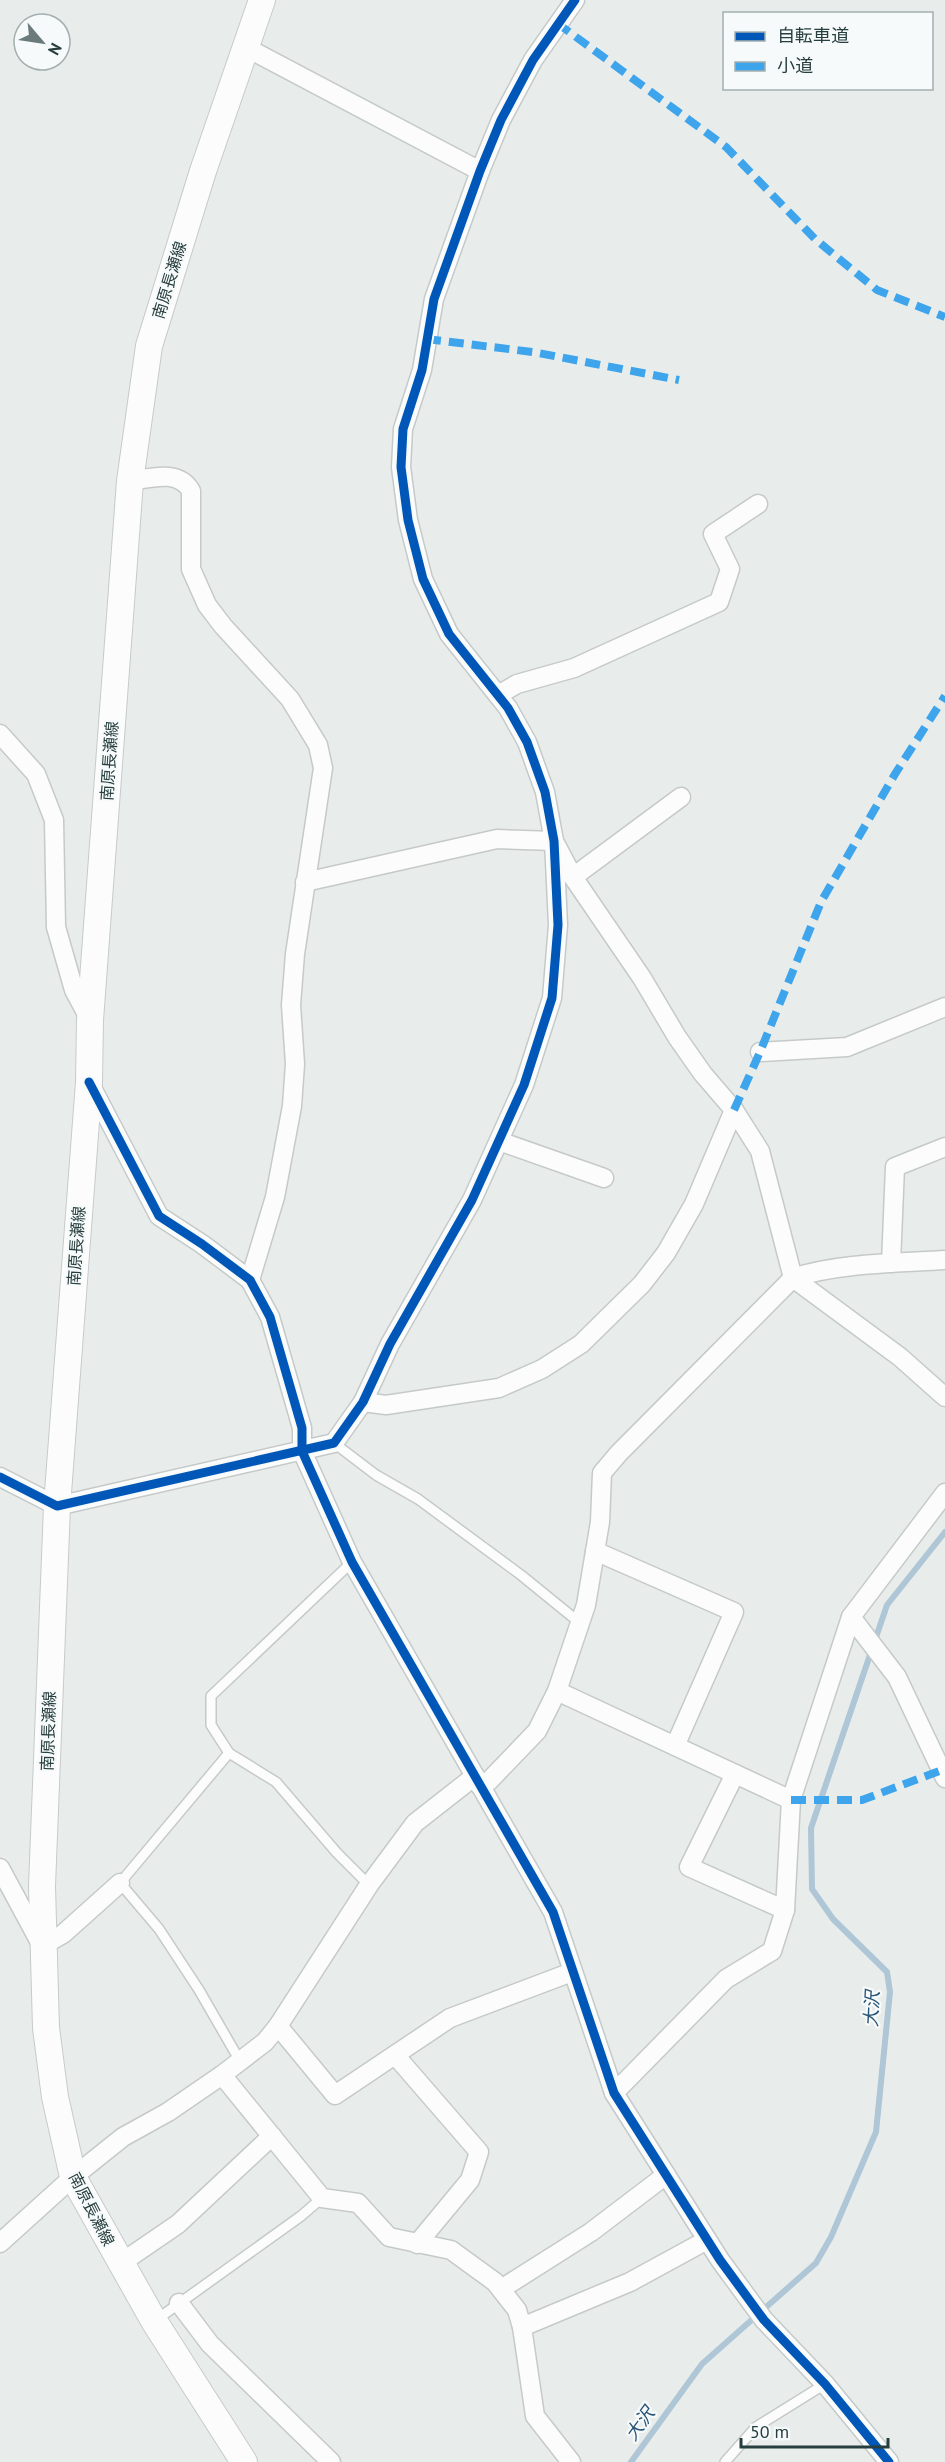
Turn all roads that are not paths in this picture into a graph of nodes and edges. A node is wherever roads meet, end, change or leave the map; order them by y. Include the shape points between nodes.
1 (262, 0) edge
2 (575, 0) edge
3 (247, 48) junction
4 (480, 171) junction
5 (130, 481) junction
6 (758, 504) dead end
7 (498, 695) junction
8 (0, 734) edge
9 (681, 797) dead end
10 (554, 841) junction
11 (573, 877) junction
12 (305, 882) junction
13 (945, 1007) edge
14 (90, 1020) junction
15 (760, 1052) dead end
16 (89, 1082) junction
17 (734, 1110) junction
18 (499, 1141) junction
19 (945, 1147) edge
20 (604, 1178) dead end
21 (945, 1260) edge
22 (891, 1263) junction
23 (793, 1278) junction
24 (250, 1280) junction
25 (945, 1397) edge
26 (363, 1402) junction
27 (334, 1443) junction
28 (302, 1451) junction
29 (0, 1477) edge
30 (945, 1493) edge
31 (57, 1506) junction
32 (595, 1551) junction
33 (352, 1562) junction
34 (851, 1617) junction
35 (580, 1623) junction
36 (557, 1691) junction
37 (675, 1746) junction
38 (229, 1753) junction
39 (944, 1772) edge
40 (735, 1774) junction
41 (478, 1781) junction
42 (791, 1800) junction
43 (0, 1868) edge
44 (120, 1883) junction
45 (369, 1885) junction
46 (785, 1910) junction
47 (42, 1946) junction
48 (572, 1972) junction
49 (278, 2026) junction
50 (395, 2055) junction
51 (240, 2061) junction
52 (222, 2075) junction
53 (614, 2093) junction
54 (272, 2136) junction
55 (666, 2175) junction
56 (73, 2177) junction
57 (322, 2198) junction
58 (707, 2240) junction
59 (0, 2243) edge
60 (417, 2244) junction
61 (121, 2263) junction
62 (501, 2289) junction
63 (179, 2303) junction
64 (154, 2321) junction
65 (522, 2327) junction
66 (825, 2384) junction
67 (244, 2462) edge
68 (331, 2462) edge
69 (571, 2462) edge
70 (725, 2462) edge
71 (889, 2462) edge

1 - 3 main road, 南原長瀬線
2 - 4 street via 532,60
3 - 4 street
3 - 5 main road, 南原長瀬線 via 203,171 149,346
4 - 7 street via 434,299 422,370 403,429 401,467 408,520 423,579 449,634
5 - 12 street via 172,476 186,481 191,491 190,569 207,605 290,699 318,745 323,768
5 - 14 main road, 南原長瀬線
6 - 7 street via 713,534 730,569 719,602 574,668 517,684
7 - 10 street via 527,742 545,792
8 - 14 street via 36,774 54,820 56,927 74,990
9 - 11 street
10 - 11 street
10 - 12 street via 497,839
10 - 18 street via 558,925 552,998 524,1085
11 - 17 street via 677,1037
12 - 24 street via 291,1005 295,1064 292,1106 275,1197
13 - 15 street via 847,1047
14 - 16 main road, 南原長瀬線
16 - 24 street via 159,1216
16 - 31 main road, 南原長瀬線
17 - 23 street via 760,1151
17 - 26 street via 694,1204 666,1253 642,1284 581,1344 542,1369 499,1388 386,1405
18 - 20 street
18 - 26 street via 472,1200 390,1344
19 - 22 street via 895,1167
21 - 22 street
22 - 23 street via 810,1272
23 - 25 street via 900,1357
23 - 32 street via 602,1473
24 - 28 street via 270,1317 302,1428
26 - 27 street
27 - 28 street
27 - 35 lane via 427,1506
28 - 31 street
28 - 33 street
29 - 31 street
30 - 34 street
31 - 47 main road, 南原長瀬線
32 - 35 street
32 - 37 street via 734,1612
33 - 38 lane via 211,1696 211,1725
33 - 41 street
34 - 39 street via 897,1677
34 - 42 street
35 - 36 street
36 - 37 street
36 - 41 street via 537,1731 489,1781
37 - 40 street
38 - 44 lane
38 - 45 lane via 276,1782
40 - 42 street
40 - 46 street via 689,1867
41 - 45 street via 415,1822
41 - 48 street via 553,1912
42 - 46 street
43 - 47 street
44 - 47 street via 63,1934
44 - 51 lane via 159,1929
45 - 49 street
46 - 53 street via 771,1951 726,1979
47 - 56 main road, 南原長瀬線 via 46,2028 55,2097
48 - 50 street via 450,2018
48 - 53 street
49 - 50 street via 335,2095
49 - 51 street
50 - 60 street via 478,2152 470,2180
51 - 52 street
52 - 54 street
52 - 56 street via 123,2137
53 - 55 street
54 - 57 street
54 - 61 street via 178,2224
55 - 58 street
55 - 62 street via 591,2232
56 - 59 street
56 - 61 main road, 南原長瀬線
57 - 60 street via 358,2203 389,2237
57 - 63 lane
58 - 65 street via 630,2282
58 - 66 street via 764,2320
60 - 62 street via 451,2250
61 - 64 main road, 南原長瀬線
62 - 65 street via 517,2310
63 - 64 lane
63 - 68 street via 210,2344
64 - 67 main road, 南原長瀬線
65 - 69 street via 535,2416
66 - 70 lane via 756,2427
66 - 71 street

